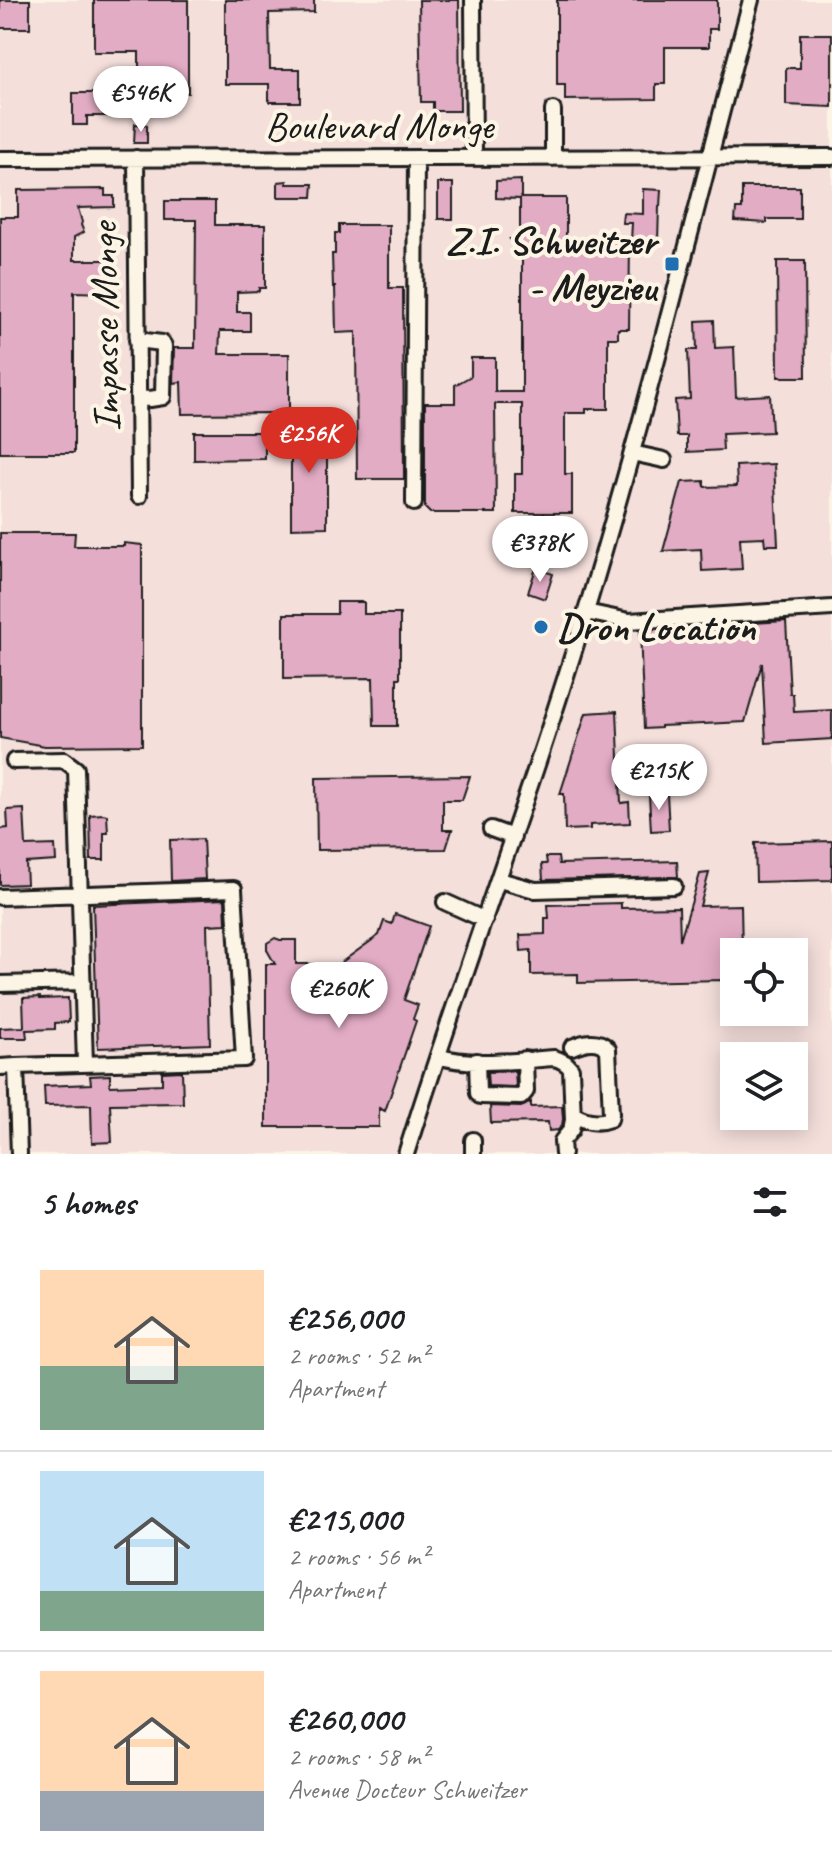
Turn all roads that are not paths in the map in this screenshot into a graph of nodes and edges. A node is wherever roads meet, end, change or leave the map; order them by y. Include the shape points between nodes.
1 (473, 0) edge
2 (751, 0) edge
3 (553, 110) dead end
4 (709, 157) junction
5 (832, 157) edge
6 (136, 158) junction
7 (416, 158) junction
8 (474, 158) junction
9 (553, 158) junction
10 (0, 159) edge
11 (137, 340) junction
12 (138, 398) junction
13 (632, 453) junction
14 (664, 460) dead end
15 (139, 496) dead end
16 (414, 503) dead end
17 (832, 608) edge
18 (586, 612) junction
19 (14, 761) dead end
20 (491, 829) dead end
21 (513, 837) junction
22 (499, 880) junction
23 (674, 886) dead end
24 (81, 894) junction
25 (0, 897) edge
26 (445, 902) dead end
27 (485, 920) junction
28 (83, 982) junction
29 (0, 984) edge
30 (438, 1056) junction
31 (525, 1059) junction
32 (477, 1061) junction
33 (85, 1064) junction
34 (16, 1066) junction
35 (0, 1067) edge
36 (571, 1069) junction
37 (573, 1114) junction
38 (19, 1154) edge
39 (406, 1154) edge
40 (563, 1154) edge

1 - 8 street
2 - 4 street
3 - 9 street
4 - 5 street, Boulevard Monge
4 - 9 street, Boulevard Monge
4 - 13 street
6 - 7 street, Boulevard Monge
6 - 10 street, Boulevard Monge
6 - 11 street, Impasse Monge
7 - 8 street, Boulevard Monge
7 - 16 street
8 - 9 street, Boulevard Monge
11 - 12 street, Impasse Monge
11 - 12 street via 164,346 163,397
12 - 15 street, Impasse Monge
13 - 14 street
13 - 18 street
17 - 18 street via 629,621
18 - 21 street
19 - 24 street via 64,760 76,769
20 - 21 street
21 - 22 street
22 - 23 street via 535,890
22 - 27 street
24 - 25 street
24 - 28 street
24 - 33 street via 234,889 244,1059
26 - 27 street
27 - 30 street
28 - 29 street
28 - 33 street
30 - 32 street
30 - 39 street
31 - 32 street
31 - 32 street via 526,1091 521,1097 480,1096
31 - 36 street via 554,1058
33 - 34 street
34 - 35 street
34 - 38 street
36 - 37 street
36 - 37 street via 572,1044 600,1043 608,1049 610,1119 582,1120
37 - 40 street via 571,1130 562,1141

